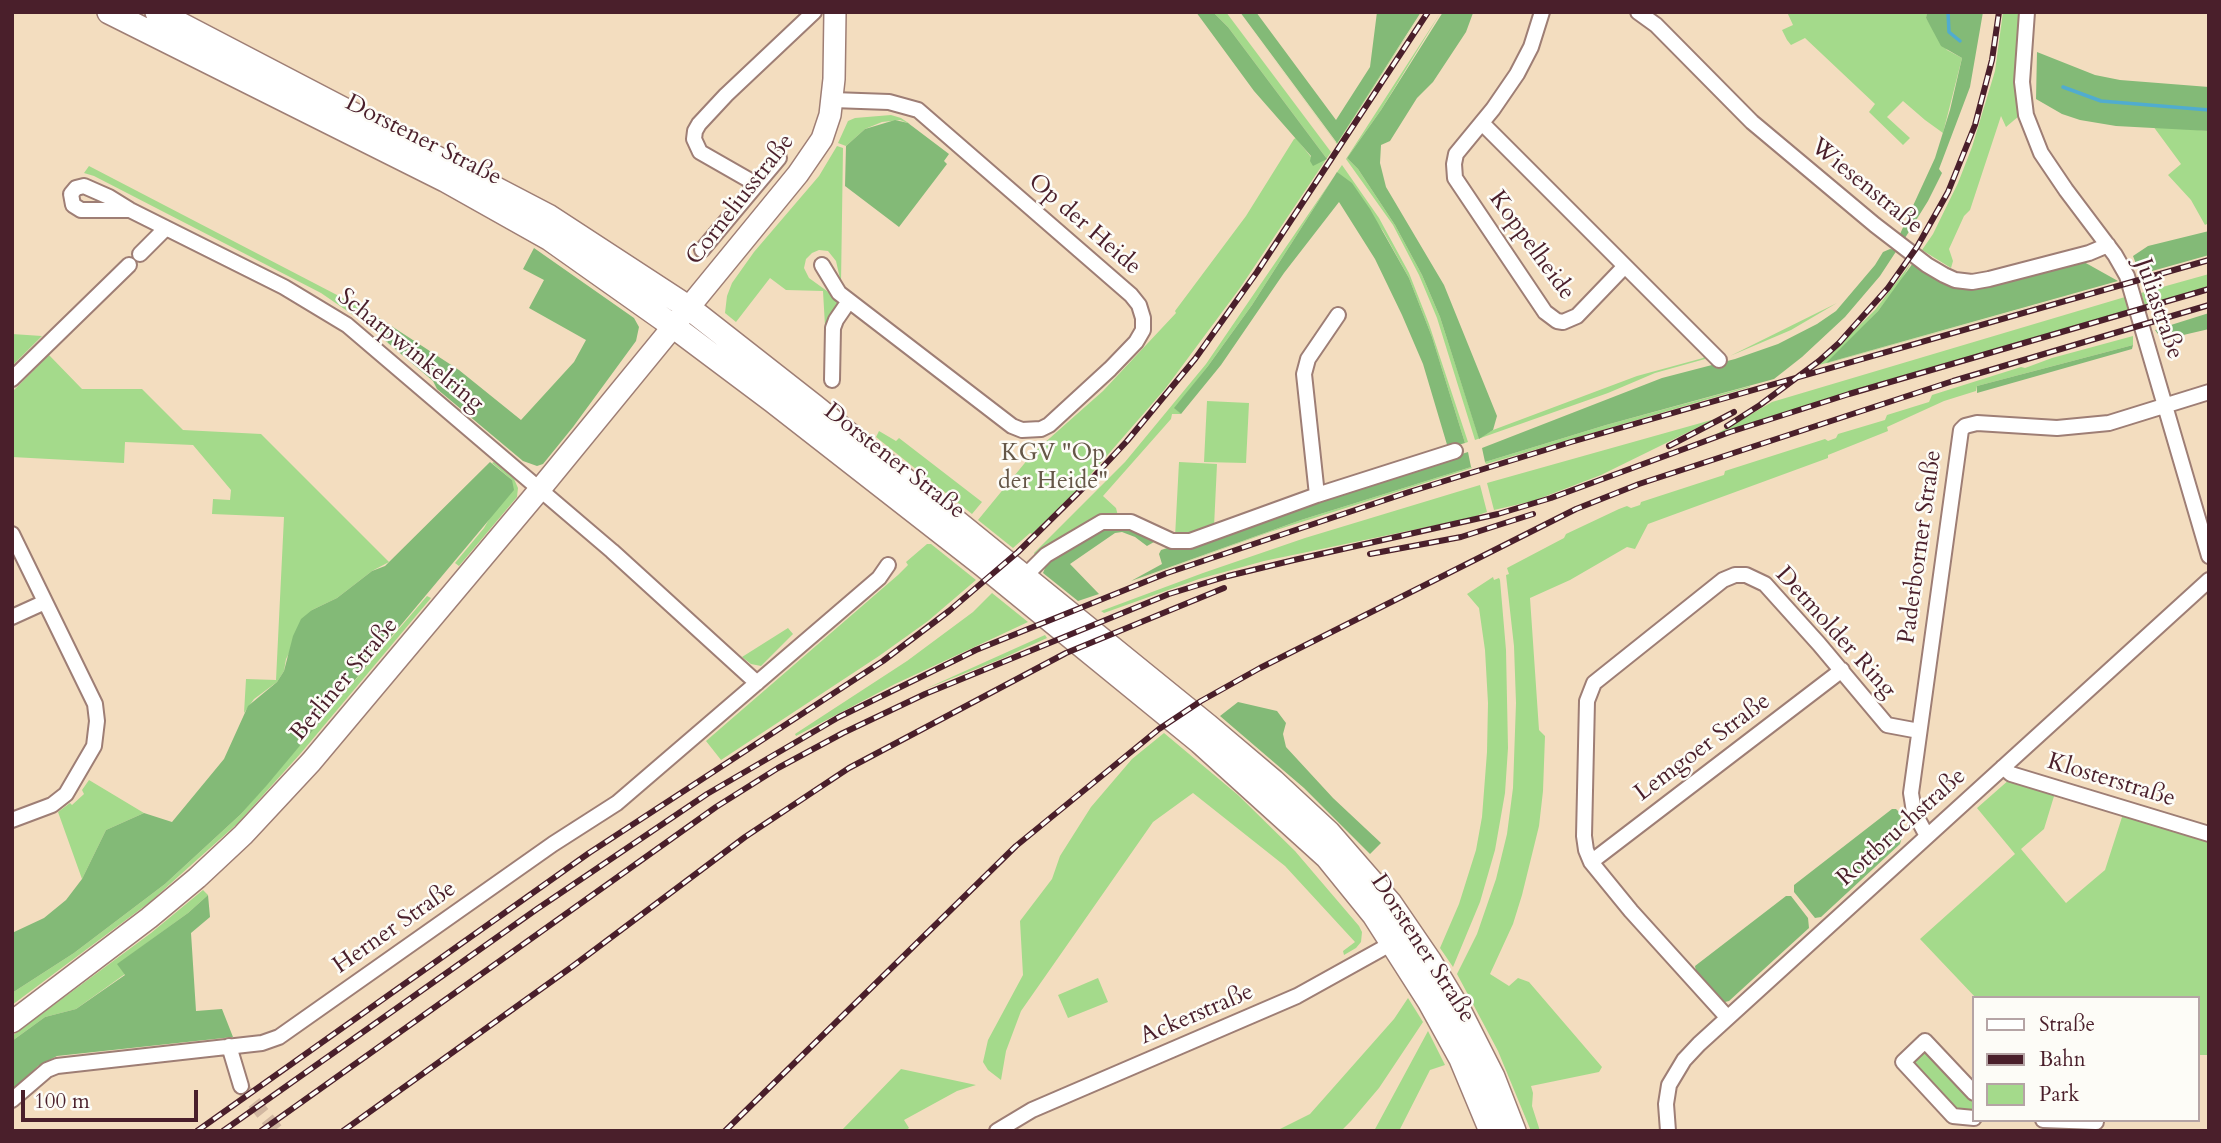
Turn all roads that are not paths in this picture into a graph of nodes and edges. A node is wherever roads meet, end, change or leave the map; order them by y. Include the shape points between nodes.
1 (109, 12) edge
2 (157, 12) edge
3 (814, 12) edge
4 (835, 12) edge
5 (1542, 12) edge
6 (2027, 12) edge
7 (1643, 13) edge
8 (832, 100) junction
9 (1482, 123) junction
10 (779, 158) dead end
11 (756, 184) junction
12 (130, 210) dead end
13 (166, 228) junction
14 (2108, 245) junction
15 (702, 250) dead end
16 (140, 254) dead end
17 (129, 265) dead end
18 (822, 265) dead end
19 (1625, 266) junction
20 (849, 301) junction
21 (688, 308) junction
22 (1338, 315) dead end
23 (673, 326) junction
24 (1719, 360) dead end
25 (12, 379) edge
26 (832, 380) dead end
27 (2209, 392) edge
28 (2165, 407) junction
29 (1455, 451) dead end
30 (541, 488) junction
31 (1317, 495) junction
32 (12, 534) edge
33 (2209, 556) edge
34 (888, 565) dead end
35 (1024, 577) junction
36 (2209, 580) edge
37 (46, 602) junction
38 (12, 617) edge
39 (1842, 670) junction
40 (757, 684) junction
41 (1919, 731) junction
42 (2003, 767) junction
43 (12, 820) edge
44 (2209, 834) edge
45 (1927, 836) junction
46 (1591, 862) junction
47 (1401, 937) junction
48 (1727, 1017) junction
49 (12, 1023) edge
50 (229, 1046) junction
51 (241, 1086) tunnel mouth
52 (1972, 1091) edge
53 (12, 1100) edge
54 (1972, 1118) edge
55 (2070, 1122) edge
56 (2096, 1124) edge
57 (997, 1131) edge
58 (1491, 1131) edge
59 (1514, 1131) edge
60 (1668, 1131) edge

1 - 23 main road, Dorstener Straße via 489,204 550,239
2 - 21 main road, Dorstener Straße via 548,216
3 - 11 street, Corneliusstraße via 726,95 695,131 700,152
4 - 8 main road, Corneliusstraße
5 - 9 street, Koppelheide via 1517,74
6 - 14 street, Juliastraße via 2022,82 2026,115 2041,153
7 - 14 street, Wiesenstraße via 1752,122 1882,231 1944,275 1972,282 1989,279
8 - 20 street, Op der Heide via 889,102 918,110 1131,295 1139,305 1143,330 1110,369 1049,425 1022,430
8 - 21 main road, Corneliusstraße via 826,127 809,159
9 - 19 street, Koppelheide
9 - 19 street, Koppelheide via 1457,154 1455,177 1545,312 1557,321 1570,320
10 - 11 street, Corneliusstraße
11 - 15 street, Corneliusstraße
12 - 13 street, Scharpwinkelring
13 - 16 street
13 - 30 street, Scharpwinkelring via 340,320
14 - 28 street, Juliastraße via 2127,276
17 - 25 street
18 - 20 street, Op der Heide
19 - 24 street, Koppelheide
20 - 26 street via 833,328
21 - 23 main road, Corneliusstraße
21 - 35 main road, Dorstener Straße
22 - 31 street via 1308,359 1304,374
23 - 30 main road, Berliner Straße
23 - 47 main road, Dorstener Straße via 897,496 1231,769 1326,857 1374,915
27 - 28 street, Paderborner Straße
28 - 33 street, Juliastraße
28 - 41 street, Paderborner Straße via 2084,426 1977,423 1961,430
29 - 31 street
30 - 40 street
30 - 49 main road, Berliner Straße via 311,762 243,835 149,918
31 - 35 street via 1184,542 1131,522 1102,522 1046,555
32 - 37 street
34 - 40 street, Herner Straße via 879,578
35 - 47 main road, Dorstener Straße via 1273,781 1329,833 1390,903
36 - 42 street, Rottbruchstraße
37 - 38 street
37 - 43 street via 95,704 96,734 94,746 66,794 52,805
39 - 41 street, Detmolder Ring via 1887,725
39 - 46 street, Lemgoer Straße
39 - 46 street, Detmolder Ring via 1765,584 1746,575 1723,580 1603,674 1589,692 1584,836
40 - 50 street, Herner Straße via 617,803 288,1031 262,1043
41 - 45 street, Paderborner Straße via 1911,800
42 - 44 street, Klosterstraße via 2011,774
42 - 45 street, Rottbruchstraße
45 - 48 street, Rottbruchstraße
46 - 48 street, Detmolder Ring
47 - 57 street, Ackerstraße via 1297,996 1032,1110
47 - 58 main road, Dorstener Straße
47 - 59 main road, Dorstener Straße via 1447,988 1493,1077
48 - 60 street, Rottbruchstraße via 1672,1076 1665,1104
50 - 51 street
50 - 53 street, Herner Straße via 57,1066
52 - 54 street via 1925,1041 1903,1062 1953,1116
55 - 56 street

